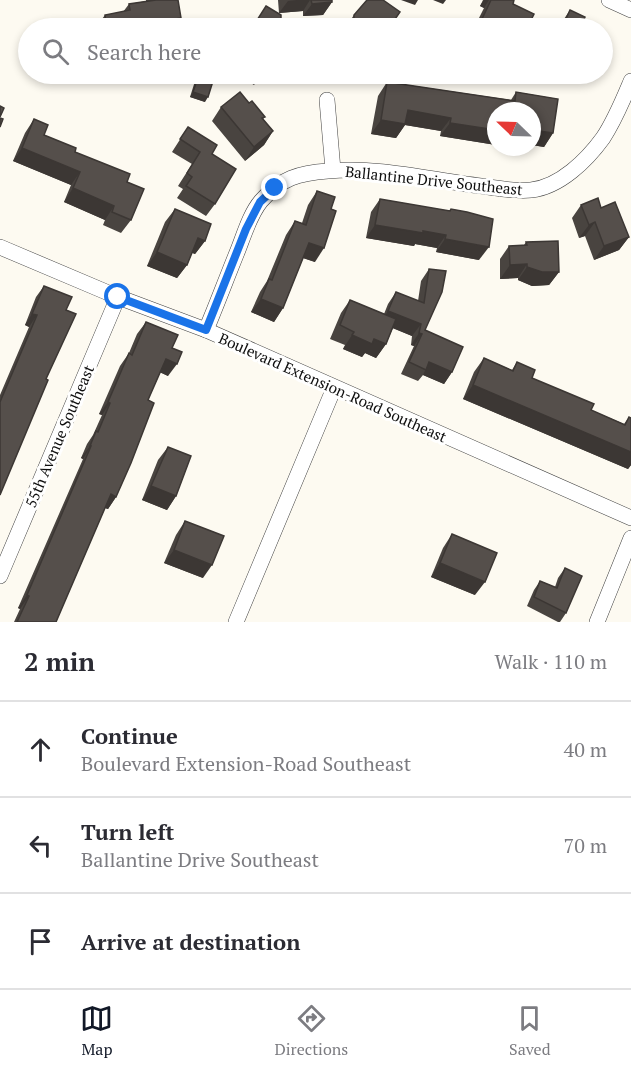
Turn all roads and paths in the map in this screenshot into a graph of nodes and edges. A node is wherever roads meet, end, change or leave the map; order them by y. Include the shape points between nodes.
1 (609, 0) edge
2 (631, 9) edge
3 (631, 81) edge
4 (327, 100) dead end
5 (333, 170) junction
6 (0, 247) edge
7 (118, 297) junction
8 (206, 330) junction
9 (334, 388) junction
10 (631, 518) edge
11 (631, 538) edge
12 (0, 576) edge
13 (236, 622) edge
14 (597, 622) edge

1 - 2 street
3 - 5 street, Ballantine Drive Southeast via 603,138 588,156 550,184 532,190 363,169
4 - 5 street
5 - 8 street, Ballantine Drive Southeast via 290,177 260,202
6 - 7 street, Boulevard Extension-Road Southeast
7 - 8 street, Boulevard Extension-Road Southeast
7 - 12 street, 55th Avenue Southeast
8 - 9 street, Boulevard Extension-Road Southeast
9 - 10 street, Boulevard Extension-Road Southeast
9 - 13 street
11 - 14 street

